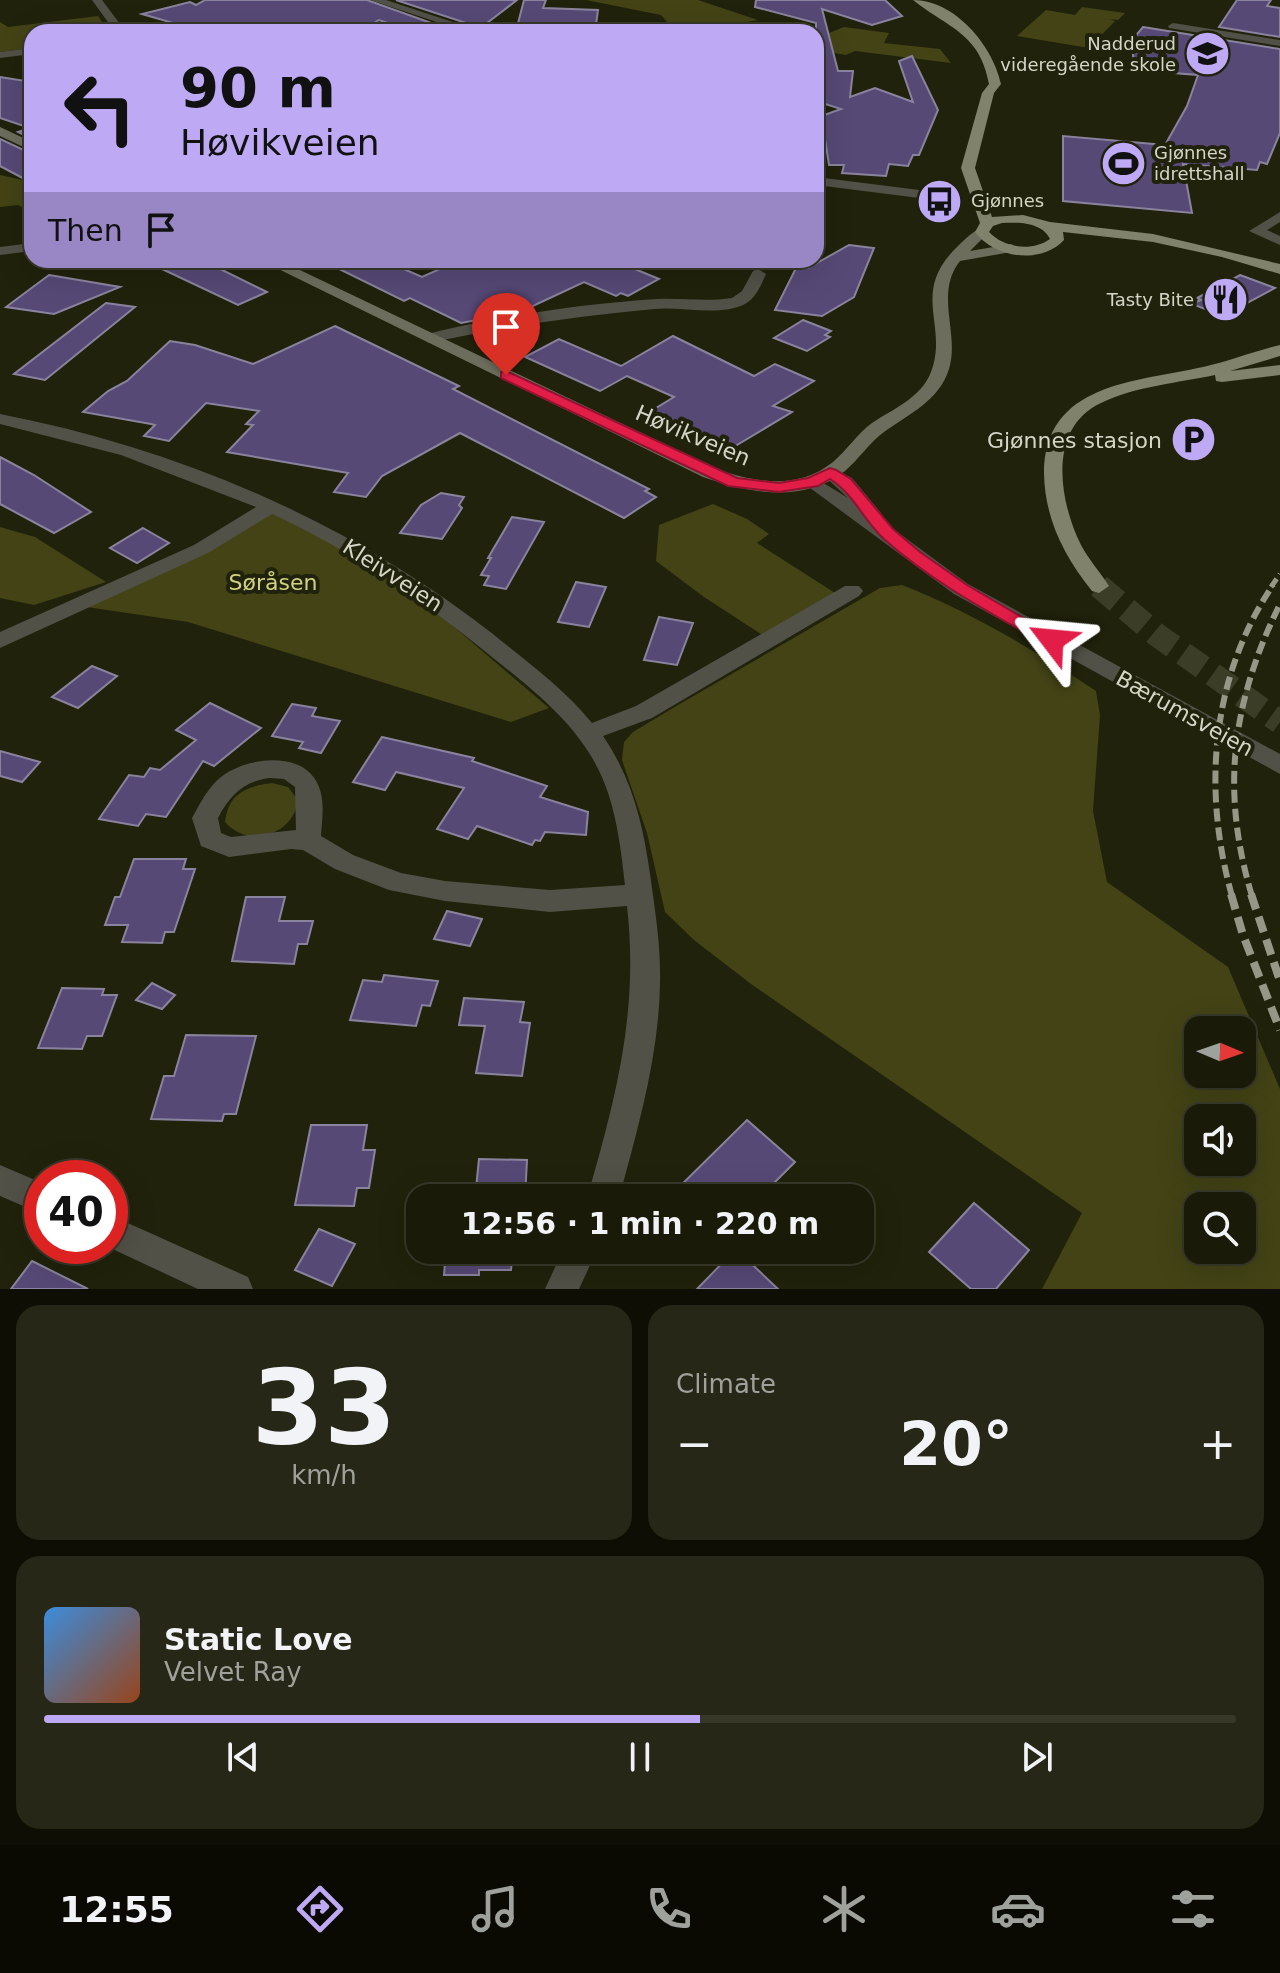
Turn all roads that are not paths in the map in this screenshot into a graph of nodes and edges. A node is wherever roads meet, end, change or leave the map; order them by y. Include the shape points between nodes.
1 (97, 0) edge
2 (375, 0) edge
3 (907, 0) edge
4 (918, 0) edge
5 (115, 24) edge
6 (452, 24) edge
7 (1173, 26) dead end
8 (1280, 43) edge
9 (24, 52) edge
10 (0, 55) edge
11 (988, 93) junction
12 (0, 131) edge
13 (24, 143) edge
14 (824, 182) edge
15 (927, 195) dead end
16 (978, 197) junction
17 (1280, 216) edge
18 (1023, 219) junction
19 (1048, 226) junction
20 (984, 227) junction
21 (1101, 233) junction
22 (1057, 240) junction
23 (1280, 241) edge
24 (24, 248) edge
25 (1011, 248) junction
26 (0, 251) edge
27 (1225, 253) junction
28 (958, 257) junction
29 (1280, 257) edge
30 (284, 268) edge
31 (1280, 269) edge
32 (758, 274) dead end
33 (429, 338) junction
34 (1280, 350) edge
35 (1280, 370) edge
36 (1153, 382) junction
37 (0, 419) edge
38 (821, 478) junction
39 (271, 506) junction
40 (1099, 586) tunnel mouth
41 (852, 591) dead end
42 (0, 641) edge
43 (591, 732) junction
44 (1278, 764) edge
45 (308, 841) dead end
46 (639, 895) junction
47 (0, 1180) edge
48 (607, 1184) edge
49 (24, 1191) edge
50 (128, 1239) edge
51 (574, 1264) edge
52 (236, 1289) edge
53 (562, 1289) edge

1 - 5 street
2 - 6 street
3 - 11 main road via 967,42 981,63
4 - 11 main road via 959,25 983,49 994,73 995,84
7 - 8 street
9 - 10 street
11 - 16 main road via 968,168
12 - 13 main road
14 - 15 street
16 - 18 main road
16 - 20 main road
17 - 23 street via 1256,231
18 - 19 main road
18 - 20 main road via 1001,219
19 - 21 main road
19 - 22 main road
20 - 25 main road via 993,243
20 - 28 main road
21 - 22 main road
21 - 27 main road
22 - 25 main road via 1039,249
24 - 26 street
25 - 28 main road
27 - 29 main road
27 - 31 main road
28 - 38 main road via 941,281 946,352 939,373 907,412 864,438
30 - 33 main road, Høvikveien
32 - 33 street via 748,296 737,302 595,310
33 - 38 main road, Høvikveien via 734,482 779,488
34 - 36 main road
35 - 36 main road
36 - 40 main road via 1119,388 1084,404 1055,438 1052,464 1063,531
37 - 39 street, Kleivveien via 142,457
38 - 44 street, Bærumsveien via 961,589
39 - 42 street via 201,549
39 - 43 street, Kleivveien via 336,537 423,593 519,667
41 - 43 street via 644,712
43 - 46 street, Kleivveien via 623,804
45 - 46 street via 398,883 445,891 550,901
46 - 48 street, Kleivveien via 646,984 641,1037
47 - 49 street
50 - 52 street
51 - 53 street

